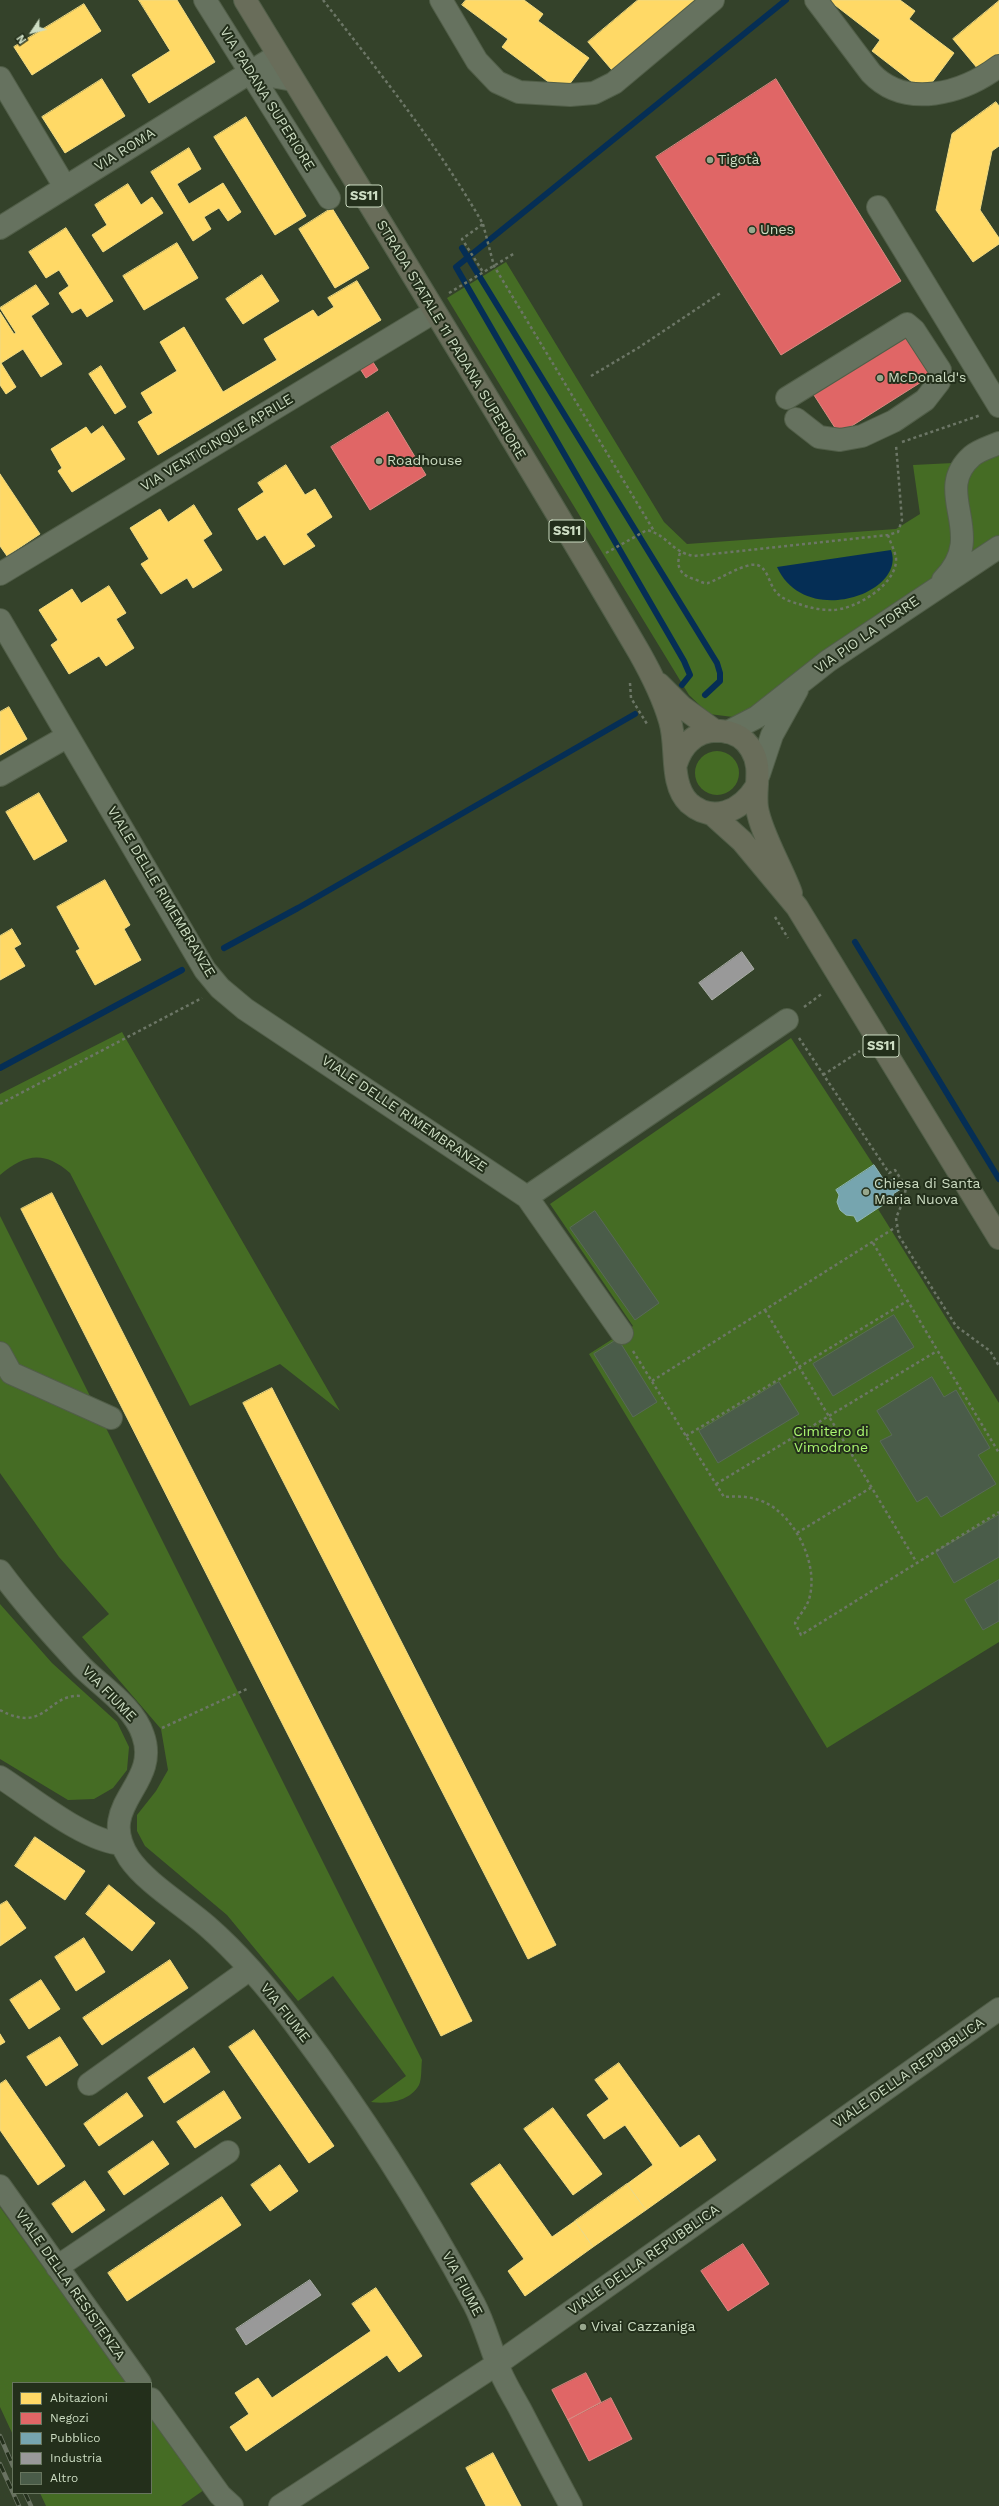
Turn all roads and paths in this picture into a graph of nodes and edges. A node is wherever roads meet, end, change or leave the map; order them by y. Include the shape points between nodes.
1 (204, 0) edge
2 (245, 0) edge
3 (323, 0) edge
4 (441, 0) edge
5 (713, 0) edge
6 (816, 0) edge
7 (278, 55) junction
8 (999, 66) edge
9 (249, 72) junction
10 (0, 78) edge
11 (293, 80) junction
12 (65, 187) junction
13 (329, 198) dead end
14 (878, 207) dead end
15 (483, 224) junction
16 (0, 228) edge
17 (515, 253) dead end
18 (494, 266) junction
19 (483, 272) junction
20 (453, 291) dead end
21 (722, 292) dead end
22 (434, 312) junction
23 (591, 376) dead end
24 (786, 398) dead end
25 (992, 410) edge
26 (796, 419) dead end
27 (999, 443) edge
28 (654, 532) junction
29 (888, 535) junction
30 (999, 547) edge
31 (680, 553) junction
32 (602, 556) dead end
33 (0, 574) edge
34 (934, 589) junction
35 (0, 620) edge
36 (629, 678) dead end
37 (655, 681) junction
38 (801, 683) junction
39 (650, 730) dead end
40 (722, 731) junction
41 (68, 736) junction
42 (676, 764) junction
43 (0, 775) edge
44 (757, 780) junction
45 (712, 814) junction
46 (796, 907) junction
47 (774, 915) dead end
48 (790, 941) dead end
49 (220, 988) junction
50 (820, 988) dead end
51 (787, 1020) junction
52 (877, 1039) junction
53 (823, 1075) junction
54 (0, 1104) edge
55 (527, 1197) junction
56 (896, 1227) junction
57 (999, 1238) edge
58 (873, 1243) junction
59 (908, 1301) junction
60 (765, 1310) junction
61 (622, 1333) joint
62 (937, 1351) junction
63 (0, 1353) edge
64 (999, 1366) edge
65 (800, 1367) junction
66 (652, 1381) junction
67 (830, 1417) junction
68 (111, 1418) dead end
69 (686, 1436) junction
70 (999, 1453) edge
71 (716, 1484) junction
72 (872, 1486) junction
73 (999, 1512) edge
74 (797, 1533) junction
75 (917, 1563) junction
76 (0, 1571) edge
77 (247, 1689) dead end
78 (83, 1696) dead end
79 (0, 1710) edge
80 (144, 1737) junction
81 (2, 1781) edge
82 (122, 1844) junction
83 (250, 1968) junction
84 (999, 2009) edge
85 (89, 2084) dead end
86 (228, 2152) dead end
87 (0, 2186) edge
88 (57, 2266) junction
89 (497, 2364) junction
90 (139, 2382) edge
91 (152, 2400) edge
92 (283, 2505) edge
93 (232, 2506) edge
94 (571, 2506) edge

1 - 9 street, VIA PADANA SUPERIORE
2 - 7 main road, STRADA STATALE 11 PADANA SUPERIORE / SS11
3 - 15 path via 460,183
4 - 5 street via 476,61 497,82 519,92 570,95 594,93 614,83
6 - 8 street via 871,73 898,92 943,92 976,80
7 - 9 street, VIA ROMA
7 - 11 main road, STRADA STATALE 11 PADANA SUPERIORE / SS11
9 - 11 street
9 - 12 street, VIA ROMA
9 - 13 street, VIA PADANA SUPERIORE
10 - 12 street
11 - 22 main road, STRADA STATALE 11 PADANA SUPERIORE / SS11
12 - 16 street, VIA ROMA
14 - 25 street
15 - 18 path
15 - 19 path via 462,239
17 - 18 path
18 - 19 path
18 - 28 path
19 - 20 path
21 - 23 path
22 - 33 street, VIA VENTICINQUE APRILE
22 - 37 main road, STRADA STATALE 11 PADANA SUPERIORE / SS11
24 - 26 street via 907,324 914,330 940,370 939,382 925,400 894,421 862,436 840,440 819,437
25 - 29 path via 905,442 895,442 902,520 898,532
27 - 34 street, VIA PIO LA TORRE via 973,455 959,473 954,493 962,519 962,542 952,571
28 - 31 path via 663,535
28 - 32 path via 641,532
29 - 31 path via 694,556
29 - 31 path via 896,559 889,579 860,602 834,610 818,609 782,598 762,569 756,565 706,583 684,576 678,569
30 - 34 street, VIA PIO LA TORRE
34 - 38 street, VIA PIO LA TORRE via 828,661
35 - 41 street, VIALE DELLE RIMEMBRANZE
36 - 39 path via 632,698
37 - 40 main road, STRADA STATALE 11 PADANA SUPERIORE / SS11 via 682,707
37 - 42 main road, STRADA STATALE 11 PADANA SUPERIORE / SS11 via 670,721
38 - 40 street, VIA PIO LA TORRE via 757,717
38 - 44 street, VIA PIO LA TORRE via 772,735
40 - 42 main road via 701,734 690,741 681,751
40 - 44 main road, STRADA STATALE 11 PADANA SUPERIORE / SS11 via 741,738 750,748 757,760
41 - 43 street
41 - 49 street, VIALE DELLE RIMEMBRANZE via 205,970
42 - 45 main road, STRADA STATALE 11 PADANA SUPERIORE / SS11 via 676,778 680,791 688,802 699,810
44 - 45 main road via 749,799 738,808 726,813
44 - 46 main road, STRADA STATALE 11 PADANA SUPERIORE / SS11 via 757,809
45 - 46 main road, STRADA STATALE 11 PADANA SUPERIORE / SS11 via 742,841
46 - 52 main road, STRADA STATALE 11 PADANA SUPERIORE / SS11
47 - 48 path
49 - 54 path
49 - 55 street, VIALE DELLE RIMEMBRANZE via 245,1009
50 - 51 path via 824,994
51 - 53 path
51 - 55 street
52 - 53 path
52 - 57 main road, STRADA STATALE 11 PADANA SUPERIORE / SS11
53 - 56 path via 889,1173 895,1170 906,1188 896,1218
55 - 61 street, VIALE DELLE RIMEMBRANZE
56 - 58 path
56 - 64 path via 899,1236 956,1326 990,1351
58 - 59 path
58 - 60 path
59 - 62 path
59 - 65 path
60 - 65 path
60 - 66 path
61 - 66 path
62 - 67 path
62 - 70 path
63 - 68 street via 11,1373
65 - 67 path
65 - 69 path
66 - 69 path
67 - 71 path
67 - 72 path
69 - 71 path
71 - 74 path via 724,1497 746,1496 765,1502 781,1514
72 - 74 path
72 - 75 path
73 - 75 path
74 - 75 path via 812,1577 808,1602 795,1623 801,1635
76 - 80 street, VIA FIUME via 55,1638 135,1719
77 - 80 path
78 - 79 path via 68,1696 36,1717 20,1718
80 - 82 street, VIA FIUME via 145,1766 118,1817
81 - 82 street via 89,1835 107,1842
82 - 83 street, VIA FIUME via 139,1870 207,1926
83 - 85 street
83 - 89 street, VIA FIUME via 350,2098 411,2191 478,2312
84 - 89 street, VIALE DELLA REPUBBLICA
86 - 88 street
87 - 88 street, VIALE DELLA RESISTENZA
88 - 90 street, VIALE DELLA RESISTENZA
89 - 92 street, VIALE DELLA REPUBBLICA
89 - 94 street, VIA FIUME
91 - 93 street via 220,2495

